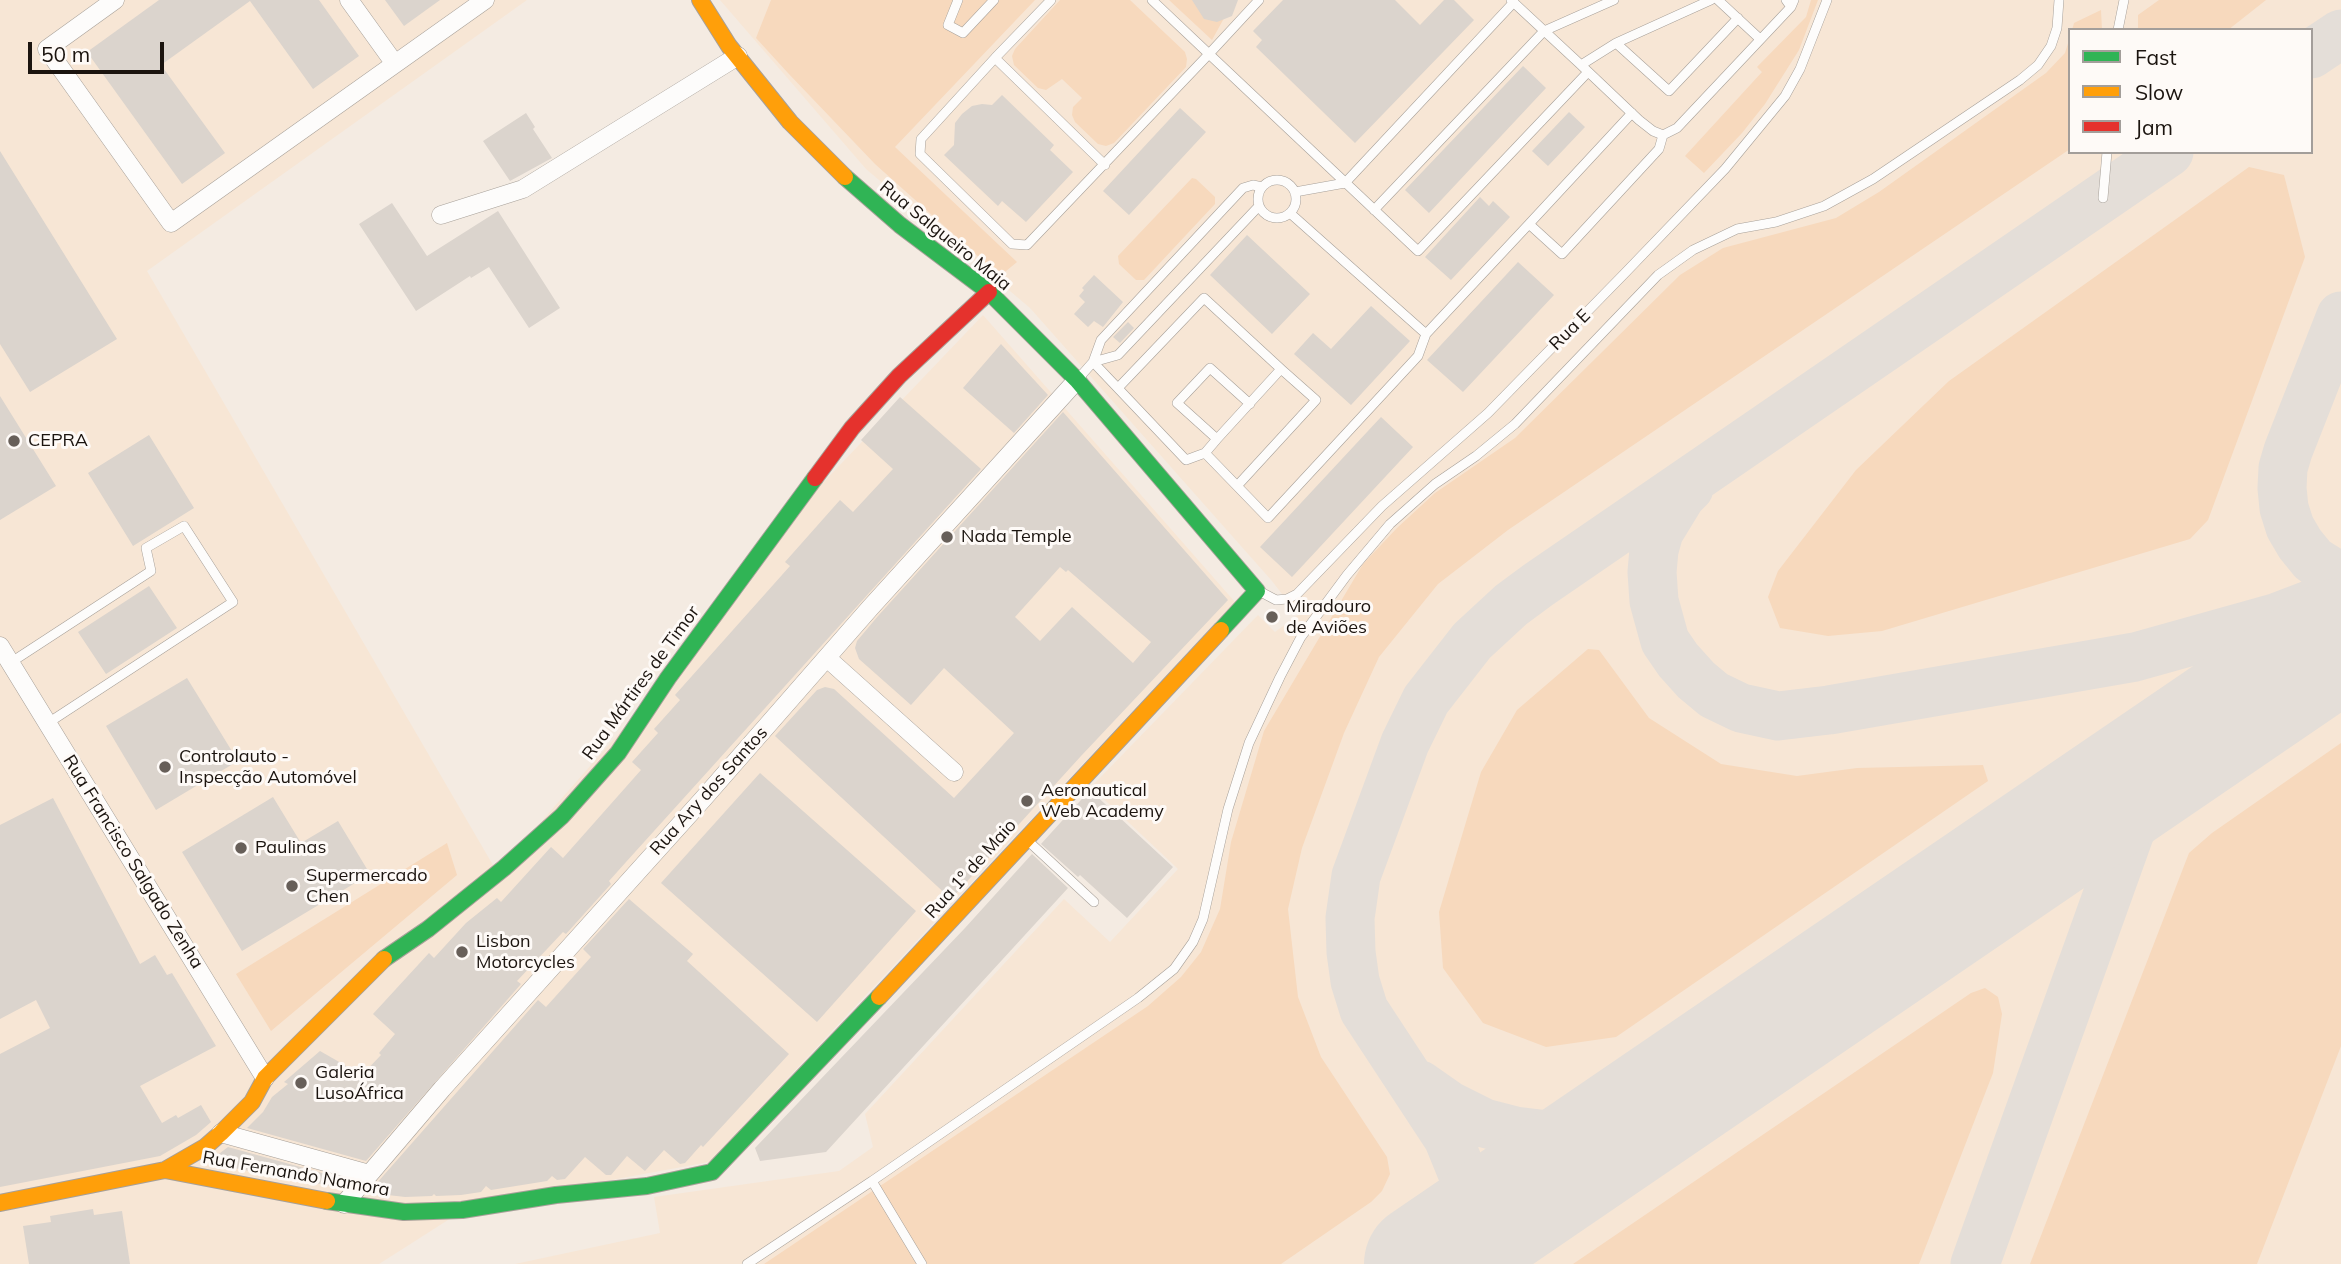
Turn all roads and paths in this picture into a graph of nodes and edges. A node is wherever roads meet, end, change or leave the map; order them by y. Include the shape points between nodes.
1 (115, 0) edge
2 (349, 0) edge
3 (485, 0) edge
4 (700, 0) edge
5 (958, 0) edge
6 (994, 0) edge
7 (1051, 0) edge
8 (1152, 0) edge
9 (1259, 0) edge
10 (1614, 0) edge
11 (1711, 0) edge
12 (1718, 0) edge
13 (1827, 0) edge
14 (2059, 0) edge
15 (2124, 0) edge
16 (1513, 1) edge
17 (1790, 2) edge
18 (1738, 18) junction
19 (2118, 28) edge
20 (1544, 31) junction
21 (1760, 39) junction
22 (1616, 43) junction
23 (1209, 54) junction
24 (738, 57) junction
25 (995, 58) junction
26 (395, 64) junction
27 (1584, 69) junction
28 (1632, 113) junction
29 (1662, 135) junction
30 (2107, 154) edge
31 (1105, 165) junction
32 (1345, 183) junction
33 (1262, 187) junction
34 (1295, 192) junction
35 (2102, 198) dead end
36 (1259, 206) junction
37 (1374, 210) junction
38 (1291, 214) junction
39 (442, 215) dead end
40 (1529, 224) junction
41 (989, 292) junction
42 (1426, 334) junction
43 (1093, 362) junction
44 (1281, 369) junction
45 (1077, 380) junction
46 (1118, 388) junction
47 (1250, 404) junction
48 (1217, 439) junction
49 (1205, 453) junction
50 (1237, 486) junction
51 (1257, 591) junction
52 (0, 646) edge
53 (827, 658) junction
54 (10, 663) junction
55 (48, 723) junction
56 (954, 772) dead end
57 (1025, 838) junction
58 (1094, 902) dead end
59 (265, 1078) junction
60 (221, 1133) junction
61 (165, 1170) junction
62 (712, 1172) joint
63 (369, 1174) junction
64 (873, 1181) junction
65 (0, 1203) edge
66 (344, 1204) junction
67 (747, 1264) edge
68 (922, 1264) edge

1 - 26 street via 47,49 171,223
2 - 26 street
3 - 26 street
4 - 24 street, Rua Salgueiro Maia
5 - 6 lane via 948,25 962,33
7 - 25 lane
8 - 23 lane
9 - 23 lane
10 - 20 lane
11 - 22 lane
12 - 18 lane
13 - 51 lane, Rua E via 1785,96 1725,169 1626,273 1488,413 1382,506 1297,594 1276,600
14 - 64 lane via 2051,46 2020,80 1824,206 1737,229 1693,250 1658,275 1515,424 1390,524 1301,637 1280,677 1249,743 1228,809 1203,919 1174,969
15 - 19 lane
16 - 20 lane
16 - 32 lane
17 - 21 lane
18 - 21 lane
18 - 22 lane via 1669,91
20 - 27 lane
20 - 37 lane
21 - 29 lane via 1678,128
22 - 27 lane
23 - 31 lane
23 - 32 lane
24 - 39 street via 523,189
24 - 41 street, Rua Salgueiro Maia via 790,122 861,193
25 - 31 lane
25 - 31 lane via 921,139 920,154 1012,244 1027,245
27 - 28 lane
27 - 37 lane via 1418,251
28 - 29 lane
28 - 40 lane
29 - 40 lane via 1659,149 1562,254
30 - 35 lane
32 - 34 lane
32 - 37 lane
33 - 34 lane via 1283,181
33 - 36 lane
33 - 43 lane via 1243,188 1101,340
34 - 38 lane via 1297,202
36 - 38 lane via 1270,217
36 - 43 lane via 1118,355
38 - 42 lane
40 - 42 lane
41 - 45 street, Rua Salgueiro Maia
41 - 59 street, Rua Mártires de Timor via 899,376 852,428 618,753 562,816 504,868 386,957
42 - 50 lane via 1418,356 1268,518
43 - 45 lane
43 - 46 lane
44 - 46 lane via 1204,298
44 - 47 lane
44 - 50 lane via 1316,400
45 - 51 street, Rua Salgueiro Maia
45 - 53 street, Rua Ary dos Santos
46 - 49 lane via 1186,460
47 - 48 lane
47 - 48 lane via 1210,368 1177,403
48 - 49 lane
49 - 50 lane
51 - 57 street, Rua 1º de Maio
52 - 54 street, Rua Francisco Salgado Zenha
53 - 56 street
53 - 63 street, Rua Ary dos Santos
54 - 55 street, Rua Francisco Salgado Zenha
54 - 55 lane via 151,571 146,548 184,526 233,602
55 - 59 street, Rua Francisco Salgado Zenha
57 - 58 lane
57 - 62 street, Rua 1º de Maio
59 - 60 street, Rua Mártires de Timor via 252,1102
60 - 61 street, Rua Mártires de Timor
60 - 63 street
61 - 65 street, Rua Fernando Namora
61 - 66 street, Rua Fernando Namora
62 - 66 street, Rua Fernando Namora via 647,1186 462,1210 404,1212
63 - 66 street, Rua Ary dos Santos
64 - 67 lane
64 - 68 lane

